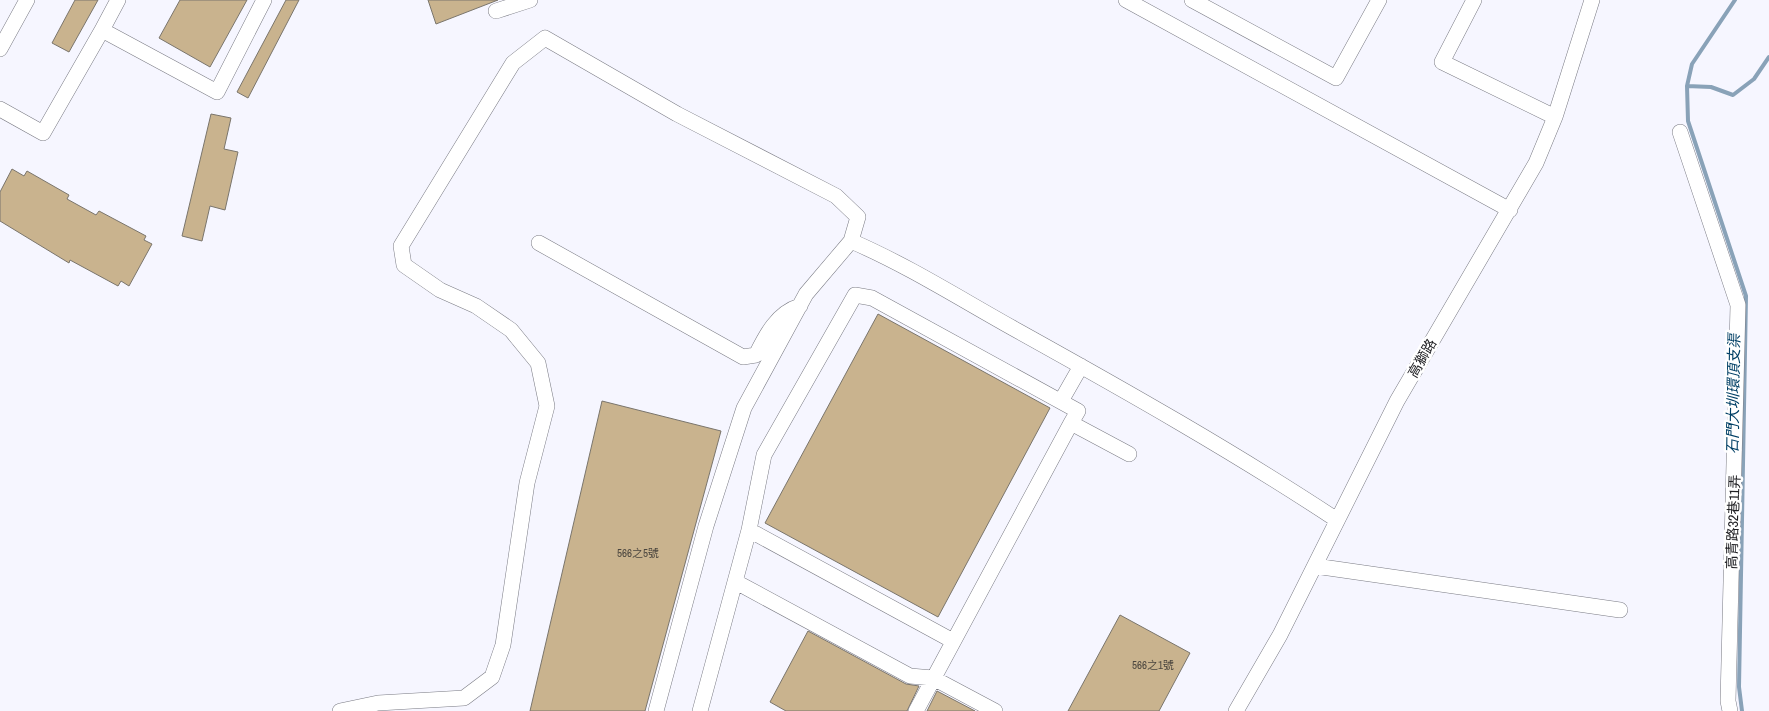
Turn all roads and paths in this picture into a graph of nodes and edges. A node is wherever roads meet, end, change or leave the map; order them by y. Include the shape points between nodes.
1 (28, 0) edge
2 (118, 0) edge
3 (264, 0) edge
4 (530, 0) edge
5 (1126, 0) edge
6 (1192, 0) edge
7 (1379, 0) edge
8 (1474, 0) edge
9 (1592, 0) edge
10 (496, 11) dead end
11 (102, 30) junction
12 (0, 49) edge
13 (0, 109) edge
14 (1555, 117) junction
15 (1680, 132) dead end
16 (1510, 210) junction
17 (851, 241) junction
18 (539, 243) dead end
19 (800, 306) junction
20 (1081, 366) junction
21 (1061, 401) junction
22 (1071, 423) junction
23 (1129, 454) dead end
24 (1337, 520) junction
25 (749, 530) junction
26 (1314, 566) junction
27 (736, 582) junction
28 (1620, 610) dead end
29 (953, 641) junction
30 (933, 678) junction
31 (340, 711) edge
32 (656, 711) edge
33 (700, 711) edge
34 (916, 711) edge
35 (995, 711) edge
36 (1236, 711) edge
37 (1730, 711) edge

1 - 12 street
2 - 11 street
3 - 11 street via 217,92
4 - 10 street
5 - 16 street
6 - 7 street via 1336,78
8 - 14 street via 1442,62
9 - 14 street, 高獅路
11 - 13 street via 43,133
14 - 16 street, 高獅路 via 1536,163
15 - 37 street, 高青路32巷11弄 via 1738,305
16 - 24 street, 高獅路 via 1397,402
17 - 19 street via 806,294
17 - 20 street via 892,259
17 - 31 street via 858,217 836,196 677,114 545,38 513,63 401,246 404,265 440,290 476,306 511,330 538,363 547,406 527,483 503,644 492,677 464,698 378,703
18 - 19 street via 744,357 756,355 786,310
19 - 32 street via 744,408 706,526
20 - 21 street
20 - 24 street via 1271,476
21 - 22 street via 1078,411
21 - 25 street via 872,298 855,295 764,455
22 - 23 street
22 - 29 street
24 - 26 street, 高獅路
25 - 27 street
25 - 29 street
26 - 28 street
26 - 36 street, 高獅路 via 1280,635
27 - 30 street via 910,676
27 - 33 street
29 - 30 street
30 - 34 street
30 - 35 street

